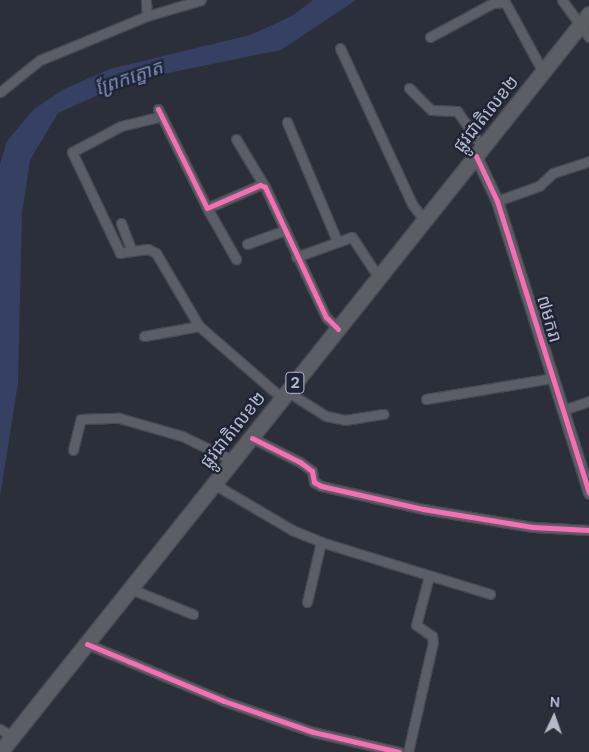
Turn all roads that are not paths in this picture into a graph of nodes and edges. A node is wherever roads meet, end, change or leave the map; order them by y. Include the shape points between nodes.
1 (146, 0) edge
2 (201, 0) edge
3 (562, 0) edge
4 (147, 16) junction
5 (586, 25) edge
6 (430, 37) dead end
7 (340, 48) dead end
8 (543, 72) junction
9 (409, 88) dead end
10 (0, 92) edge
11 (287, 122) dead end
12 (236, 139) dead end
13 (479, 152) junction
14 (589, 161) edge
15 (265, 187) junction
16 (497, 200) junction
17 (207, 208) junction
18 (425, 221) junction
19 (120, 224) dead end
20 (286, 230) junction
21 (337, 241) junction
22 (247, 244) dead end
23 (132, 251) junction
24 (296, 257) junction
25 (236, 259) dead end
26 (379, 278) junction
27 (199, 326) junction
28 (338, 329) junction
29 (144, 336) dead end
30 (553, 378) junction
31 (285, 395) junction
32 (426, 398) dead end
33 (589, 401) edge
34 (563, 410) junction
35 (384, 414) dead end
36 (252, 438) junction
37 (73, 450) dead end
38 (234, 461) junction
39 (214, 484) junction
40 (589, 493) edge
41 (589, 530) edge
42 (321, 542) junction
43 (429, 576) junction
44 (131, 589) junction
45 (490, 594) dead end
46 (307, 602) dead end
47 (193, 614) dead end
48 (87, 644) junction
49 (6, 733) edge
50 (363, 747) edge
51 (0, 752) edge
52 (399, 752) edge
53 (408, 752) edge

1 - 4 street
2 - 4 street
3 - 5 street
4 - 10 street via 40,60
5 - 8 highway, ផ្លូវជាតិលេខ២ / 2
6 - 8 street via 493,3 505,2
7 - 18 street via 412,204
8 - 13 highway, ផ្លូវជាតិលេខ២ / 2
9 - 13 street via 431,110 457,111
11 - 21 street
12 - 15 street
13 - 16 street, ៧មករា
13 - 18 highway, ផ្លូវជាតិលេខ២ / 2
14 - 16 street via 547,176 539,186
15 - 17 street via 260,185
15 - 20 street
16 - 30 street, ៧មករា
17 - 23 street via 160,112 121,126 72,152 120,253
17 - 25 street
18 - 26 highway, ផ្លូវជាតិលេខ២ / 2
19 - 23 street
20 - 22 street
20 - 24 street
21 - 24 street
21 - 26 street via 352,237
23 - 27 street via 148,249 156,253
24 - 28 street via 326,317
26 - 28 highway, ផ្លូវជាតិលេខ២ / 2
27 - 29 street
27 - 31 street
28 - 31 highway, ផ្លូវជាតិលេខ២ / 2
30 - 32 street
30 - 34 street, ៧មករា
31 - 35 street via 326,416 344,420
31 - 36 highway, ផ្លូវជាតិលេខ២ / 2
33 - 34 street
34 - 40 street, ៧មករា
36 - 38 highway, ផ្លូវជាតិលេខ២ / 2
36 - 41 street via 300,462 312,471 314,483 321,486 423,509 533,527
37 - 38 street via 81,419 119,418 182,436
38 - 39 highway, ផ្លូវជាតិលេខ២ / 2
39 - 42 street via 292,530
39 - 44 highway, ផ្លូវជាតិលេខ២ / 2
42 - 43 street
42 - 46 street
43 - 45 street
43 - 53 street via 416,626 432,636 433,642
44 - 47 street
44 - 48 highway, ផ្លូវជាតិលេខ២ / 2
48 - 49 highway, ផ្លូវជាតិលេខ២ / 2
48 - 50 street via 224,701
49 - 51 highway, ផ្លូវជាតិលេខ២ / 2
50 - 52 street

